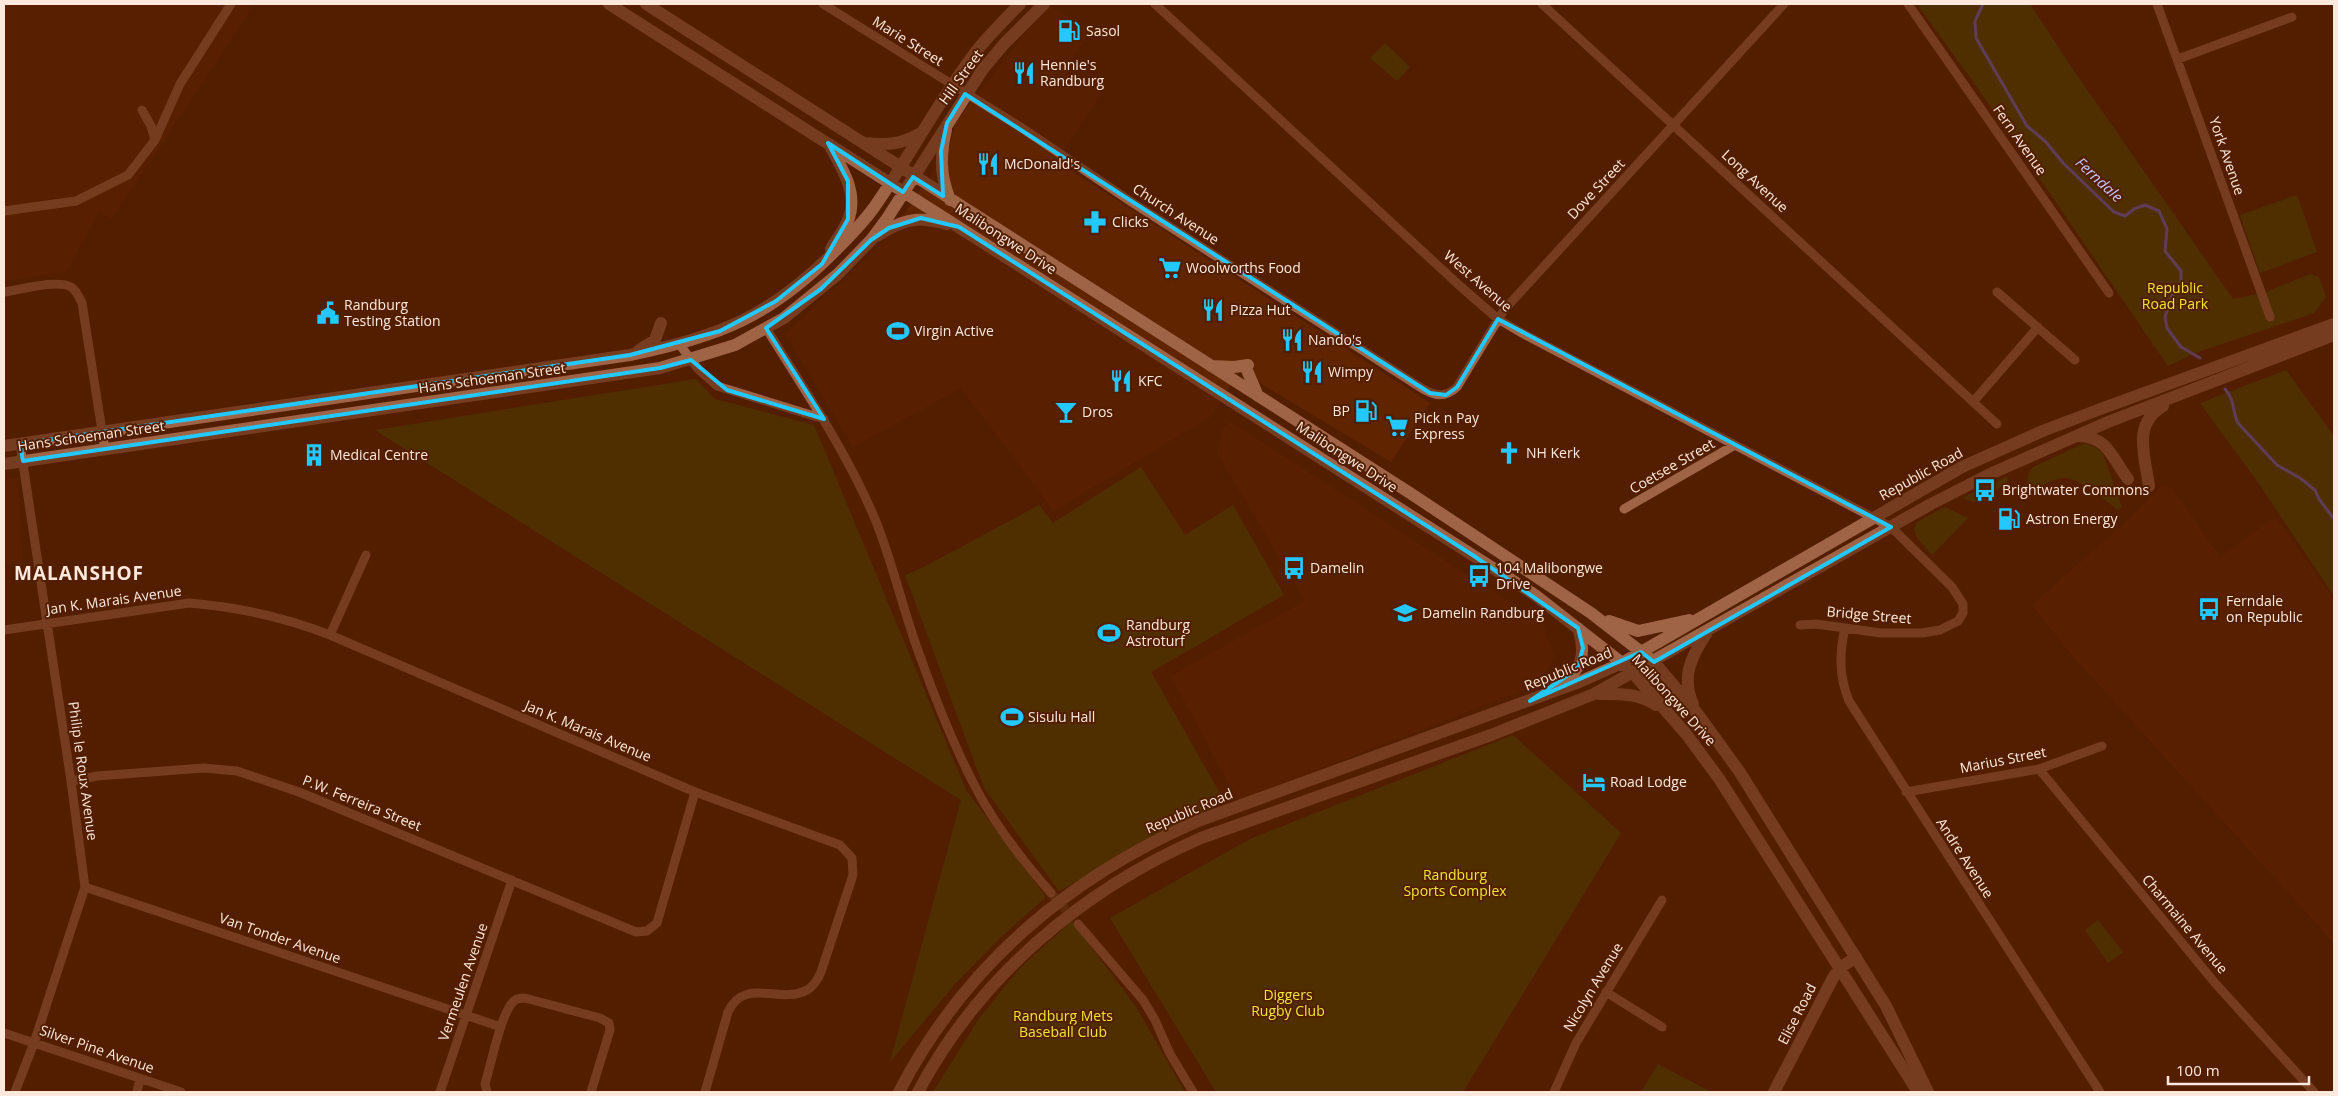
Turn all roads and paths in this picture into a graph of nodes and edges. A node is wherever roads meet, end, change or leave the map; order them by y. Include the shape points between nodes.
1 (232, 4) edge
2 (609, 4) edge
3 (646, 4) edge
4 (823, 4) edge
5 (1020, 4) edge
6 (1044, 4) edge
7 (1155, 4) edge
8 (1542, 4) edge
9 (1784, 4) edge
10 (1908, 4) edge
11 (2157, 4) edge
12 (2292, 17) dead end
13 (2178, 59) junction
14 (952, 86) junction
15 (965, 94) junction
16 (142, 110) dead end
17 (947, 122) junction
18 (1674, 125) junction
19 (923, 132) junction
20 (155, 140) junction
21 (862, 142) junction
22 (828, 143) junction
23 (900, 168) junction
24 (913, 176) junction
25 (890, 183) junction
26 (903, 192) junction
27 (950, 200) junction
28 (4, 211) edge
29 (959, 227) junction
30 (871, 240) junction
31 (822, 264) junction
32 (4, 292) edge
33 (1997, 292) dead end
34 (2109, 293) dead end
35 (2270, 317) dead end
36 (1498, 319) junction
37 (662, 323) dead end
38 (2334, 324) edge
39 (2038, 326) junction
40 (766, 328) junction
41 (2334, 335) edge
42 (680, 345) junction
43 (630, 355) junction
44 (691, 360) junction
45 (2075, 360) dead end
46 (1208, 366) junction
47 (2189, 390) junction
48 (1438, 396) joint
49 (1259, 397) junction
50 (1973, 402) junction
51 (824, 419) junction
52 (1997, 424) dead end
53 (103, 432) junction
54 (2076, 436) junction
55 (20, 444) junction
56 (4, 446) edge
57 (1733, 446) junction
58 (105, 450) junction
59 (23, 462) junction
60 (4, 464) edge
61 (2128, 479) dead end
62 (2149, 486) dead end
63 (1624, 509) dead end
64 (1872, 519) junction
65 (1891, 527) junction
66 (366, 555) dead end
67 (1591, 613) junction
68 (1698, 618) junction
69 (48, 624) junction
70 (1800, 626) dead end
71 (1578, 628) junction
72 (1845, 628) junction
73 (4, 630) edge
74 (1707, 632) junction
75 (330, 636) junction
76 (1641, 652) junction
77 (1654, 662) junction
78 (1622, 663) junction
79 (1633, 673) junction
80 (1594, 694) junction
81 (1530, 701) junction
82 (1697, 713) junction
83 (1672, 716) junction
84 (2102, 746) dead end
85 (2039, 769) junction
86 (71, 781) junction
87 (695, 792) junction
88 (1906, 792) junction
89 (512, 880) junction
90 (85, 887) junction
91 (1051, 893) tunnel mouth
92 (1662, 900) dead end
93 (1078, 924) tunnel mouth
94 (1856, 957) junction
95 (1840, 968) junction
96 (1606, 992) junction
97 (466, 1016) junction
98 (501, 1027) junction
99 (1662, 1027) dead end
100 (4, 1032) edge
101 (34, 1043) junction
102 (140, 1078) junction
103 (15, 1092) edge
104 (137, 1092) edge
105 (181, 1092) edge
106 (440, 1092) edge
107 (487, 1092) edge
108 (591, 1092) edge
109 (705, 1092) edge
110 (898, 1092) edge
111 (918, 1092) edge
112 (1193, 1092) edge
113 (1554, 1092) edge
114 (1774, 1092) edge
115 (1918, 1092) edge
116 (1928, 1092) edge
117 (2100, 1092) edge
118 (2314, 1092) edge

1 - 20 street via 180,84
2 - 22 main road, Malibongwe Drive
3 - 21 main road, Malibongwe Drive
4 - 14 street, Marie Street
5 - 14 main road, Hill Street via 991,34
6 - 15 main road, Hill Street via 1004,44
7 - 36 street, West Avenue
8 - 18 street, Long Avenue
9 - 18 street, Dove Street
10 - 34 street, Fern Avenue
11 - 13 street, York Avenue
12 - 13 street
13 - 35 street, York Avenue
14 - 15 street, Church Avenue
14 - 19 main road, Hill Street
15 - 17 main road, Hill Street
15 - 48 street, Church Avenue
16 - 20 street
17 - 24 main road, Hill Street
17 - 27 main road via 941,165
18 - 36 street, Dove Street
18 - 50 street, Long Avenue
19 - 21 main road via 895,144
19 - 23 main road, Hill Street
20 - 28 street via 128,175 76,201
21 - 23 main road, Malibongwe Drive
22 - 25 main road, Malibongwe Drive
22 - 31 main road via 848,182 851,200 848,219
23 - 24 main road, Malibongwe Drive
23 - 25 main road, Hans Schoeman Street
24 - 26 main road, Hans Schoeman Street
24 - 27 main road, Malibongwe Drive
25 - 26 main road, Malibongwe Drive
25 - 31 main road, Hans Schoeman Street via 855,231
26 - 29 main road, Malibongwe Drive
26 - 30 main road, Hans Schoeman Street
27 - 46 main road, Malibongwe Drive
29 - 30 main road via 921,218 902,221
29 - 71 main road, Malibongwe Drive via 1535,595
30 - 40 main road, Hans Schoeman Street via 821,289
31 - 42 main road, Hans Schoeman Street via 751,318
32 - 53 street via 59,284 72,287 78,293
33 - 39 street
36 - 48 street, Dove Street via 1464,378 1452,392
36 - 57 street, West Avenue
37 - 43 main road via 654,341
38 - 64 main road, Republic Road via 2045,430 1962,467
39 - 45 street
39 - 50 street
40 - 44 main road, Hans Schoeman Street via 735,345
40 - 51 street
41 - 47 main road
42 - 43 main road, Hans Schoeman Street
42 - 44 street
43 - 53 main road, Hans Schoeman Street
44 - 51 street via 722,388
44 - 58 main road, Hans Schoeman Street via 652,370
46 - 49 main road, Malibongwe Drive
46 - 49 main road via 1247,366
47 - 54 main road
47 - 62 main road via 2147,420 2143,439
49 - 67 main road, Malibongwe Drive
50 - 52 street, Long Avenue
51 - 91 street via 873,514 920,655 967,769 1000,828
53 - 55 main road, Hans Schoeman Street
53 - 58 street
54 - 61 main road via 2095,438 2105,445
54 - 65 main road via 1990,474
55 - 56 main road, Hans Schoeman Street
55 - 59 street, Philip le Roux Avenue
57 - 63 street, Coetsee Street
57 - 64 street, West Avenue
58 - 59 main road, Hans Schoeman Street
59 - 60 main road, Hans Schoeman Street
59 - 69 street, Philip le Roux Avenue
64 - 65 street, West Avenue
64 - 68 main road, Republic Road
65 - 72 street, Bridge Street via 1959,595 1963,613 1951,626 1922,633 1881,633
65 - 74 main road
66 - 75 street
67 - 68 main road via 1638,631
67 - 76 main road, Malibongwe Drive
68 - 76 main road, Republic Road
69 - 73 street, Jan K. Marais Avenue
69 - 75 street, Jan K. Marais Avenue via 190,603 270,615
69 - 86 street, Philip le Roux Avenue
70 - 72 street, Bridge Street via 1816,624
71 - 78 main road, Malibongwe Drive
71 - 81 main road via 1583,648 1577,669 1562,683
72 - 88 street, Andre Avenue via 1840,664 1844,688
74 - 77 main road
74 - 82 main road via 1696,649 1687,676
75 - 87 street, Jan K. Marais Avenue
76 - 77 main road, Malibongwe Drive
76 - 78 main road, Republic Road
77 - 79 main road
77 - 82 main road, Malibongwe Drive
78 - 79 main road, Malibongwe Drive
78 - 81 main road, Republic Road
79 - 80 main road
79 - 83 main road, Malibongwe Drive
80 - 83 main road via 1626,693 1642,697
80 - 111 main road via 1491,735 1201,838 1130,873 1061,921 1011,966 951,1039
81 - 110 main road, Republic Road via 1198,821 1128,856 1066,895 1007,945 958,1000
82 - 94 main road, Malibongwe Drive via 1739,771
83 - 95 main road, Malibongwe Drive via 1715,772
84 - 85 street, Marius Street
85 - 88 street, Marius Street
85 - 118 street, Charmaine Avenue via 2215,983
86 - 89 street, P.W. Ferreira Street via 204,768 237,771 299,792
86 - 90 street, Philip le Roux Avenue
87 - 89 street, P.W. Ferreira Street via 657,923 647,931 628,929
87 - 109 street, Jan K. Marais Avenue via 840,845 852,858 854,867 815,983 796,994 752,993 734,1001
88 - 117 street, Andre Avenue
89 - 97 street, Vermeulen Avenue
90 - 97 street, Van Tonder Avenue
90 - 101 street, Philip le Roux Avenue
92 - 96 street, Nicolyn Avenue
93 - 112 street via 1143,1000
94 - 95 main road, Elise Road
94 - 116 main road, Malibongwe Drive via 1886,1006
95 - 114 main road, Elise Road
95 - 115 main road, Malibongwe Drive
96 - 99 street
96 - 113 street, Nicolyn Avenue via 1576,1043
97 - 98 street, Van Tonder Avenue
97 - 106 street, Vermeulen Avenue
98 - 107 street via 485,1084
98 - 108 street via 512,1003 519,998 609,1022 610,1030
100 - 101 street, Silver Pine Avenue
101 - 102 street, Silver Pine Avenue
101 - 103 street, Philip le Roux Avenue
102 - 104 street
102 - 105 street, Silver Pine Avenue

